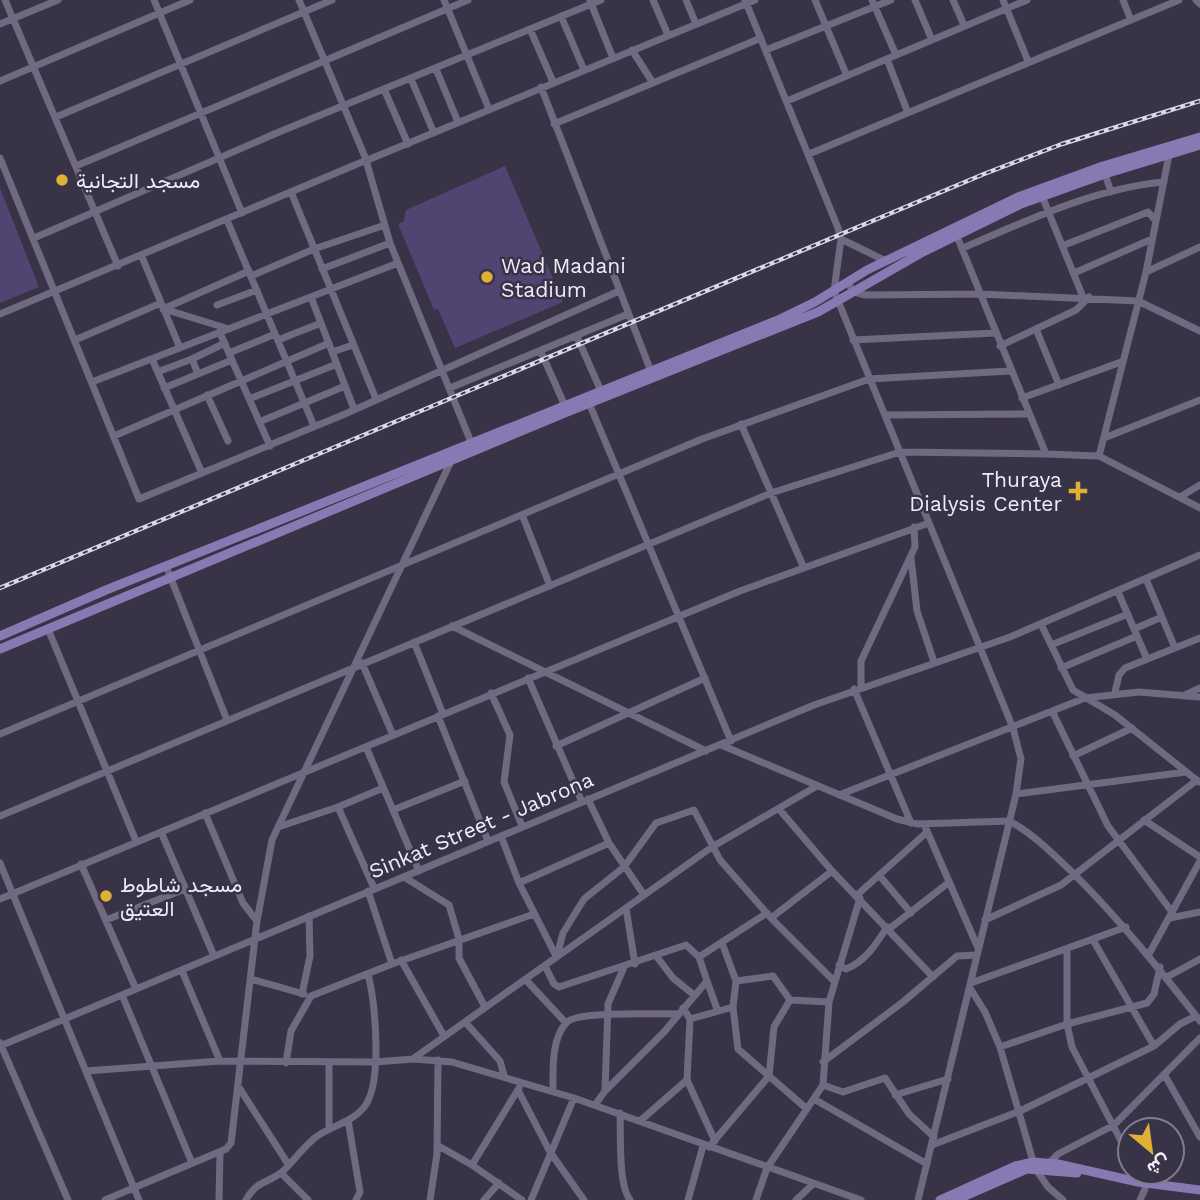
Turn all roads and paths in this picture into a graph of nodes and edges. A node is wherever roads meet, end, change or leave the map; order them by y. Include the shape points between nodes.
1 (5, 0) edge
2 (58, 0) edge
3 (153, 0) edge
4 (190, 0) edge
5 (299, 0) edge
6 (332, 0) edge
7 (444, 0) edge
8 (468, 0) edge
9 (601, 0) edge
10 (653, 0) edge
11 (687, 0) edge
12 (755, 0) edge
13 (815, 0) edge
14 (891, 0) edge
15 (915, 0) edge
16 (953, 0) edge
17 (1003, 0) edge
18 (1027, 0) edge
19 (1123, 0) edge
20 (1179, 0) edge
21 (1196, 0) edge
22 (591, 2) edge
23 (746, 2) edge
24 (874, 3) edge
25 (1200, 4) edge
26 (448, 8) junction
27 (1006, 8) junction
28 (304, 12) junction
29 (160, 14) junction
30 (561, 16) junction
31 (1130, 18) junction
32 (13, 19) junction
33 (0, 24) edge
34 (696, 24) junction
35 (964, 26) junction
36 (827, 27) junction
37 (530, 29) junction
38 (668, 35) junction
39 (761, 38) junction
40 (932, 40) junction
41 (632, 50) junction
42 (766, 50) junction
43 (896, 55) junction
44 (468, 56) junction
45 (613, 58) junction
46 (887, 59) junction
47 (324, 61) junction
48 (1028, 61) junction
49 (180, 62) junction
50 (34, 67) junction
51 (436, 69) junction
52 (584, 70) junction
53 (847, 76) junction
54 (411, 79) junction
55 (0, 82) edge
56 (553, 82) junction
57 (653, 83) junction
58 (541, 87) junction
59 (384, 89) junction
60 (787, 101) junction
61 (343, 106) junction
62 (489, 109) junction
63 (202, 113) junction
64 (908, 113) junction
65 (56, 117) junction
66 (458, 122) junction
67 (554, 124) junction
68 (434, 132) junction
69 (1200, 136) edge
70 (408, 144) junction
71 (1198, 148) edge
72 (809, 153) junction
73 (1169, 155) junction
74 (0, 158) edge
75 (220, 158) junction
76 (366, 161) junction
77 (76, 166) junction
78 (1105, 174) junction
79 (1164, 182) junction
80 (291, 192) junction
81 (1111, 192) junction
82 (1042, 196) junction
83 (95, 212) junction
84 (242, 213) junction
85 (1049, 214) junction
86 (227, 220) junction
87 (1156, 221) junction
88 (385, 225) junction
89 (956, 234) junction
90 (34, 238) junction
91 (841, 239) junction
92 (1152, 239) junction
93 (390, 243) junction
94 (931, 244) junction
95 (1062, 246) junction
96 (1200, 247) edge
97 (963, 248) junction
98 (314, 249) junction
99 (142, 257) junction
100 (886, 261) junction
101 (398, 263) junction
102 (118, 267) junction
103 (322, 269) junction
104 (1146, 272) junction
105 (250, 273) junction
106 (1074, 273) junction
107 (847, 282) junction
108 (257, 290) junction
109 (330, 290) junction
110 (619, 291) junction
111 (834, 291) junction
112 (57, 292) junction
113 (854, 292) junction
114 (980, 294) junction
115 (311, 297) junction
116 (1086, 297) junction
117 (1138, 301) junction
118 (838, 302) junction
119 (217, 305) dead end
120 (162, 306) junction
121 (0, 314) edge
122 (267, 314) junction
123 (628, 314) junction
124 (321, 323) junction
125 (229, 329) junction
126 (1036, 329) junction
127 (1200, 331) edge
128 (220, 333) junction
129 (995, 333) junction
130 (276, 337) junction
131 (577, 337) junction
132 (75, 340) junction
133 (853, 341) junction
134 (225, 343) junction
135 (329, 344) junction
136 (353, 345) junction
137 (1000, 345) junction
138 (180, 348) junction
139 (332, 352) junction
140 (541, 352) junction
141 (230, 356) junction
142 (152, 359) junction
143 (192, 359) junction
144 (287, 362) junction
145 (1121, 362) junction
146 (337, 364) junction
147 (442, 368) junction
148 (1010, 371) junction
149 (160, 372) dead end
150 (198, 374) junction
151 (652, 375) junction
152 (240, 379) junction
153 (870, 379) junction
154 (295, 380) junction
155 (92, 382) junction
156 (1059, 385) junction
157 (345, 386) junction
158 (164, 388) junction
159 (450, 388) junction
160 (601, 391) junction
161 (207, 395) junction
162 (1022, 398) junction
163 (376, 399) junction
164 (249, 400) junction
165 (1200, 400) edge
166 (303, 401) junction
167 (589, 403) junction
168 (565, 406) junction
169 (354, 409) junction
170 (174, 411) junction
171 (1029, 414) junction
172 (884, 415) junction
173 (259, 422) junction
174 (741, 424) junction
175 (314, 426) junction
176 (114, 436) junction
177 (1104, 438) junction
178 (228, 441) dead end
179 (270, 446) junction
180 (473, 447) junction
181 (900, 452) junction
182 (453, 454) junction
183 (1045, 454) junction
184 (1099, 456) junction
185 (202, 473) junction
186 (618, 476) junction
187 (1200, 485) edge
188 (771, 493) junction
189 (1180, 497) junction
190 (1200, 508) edge
191 (523, 517) junction
192 (929, 523) junction
193 (914, 527) junction
194 (648, 545) junction
195 (1200, 555) edge
196 (911, 557) junction
197 (166, 566) junction
198 (803, 566) junction
199 (398, 568) junction
200 (170, 576) junction
201 (1146, 579) junction
202 (550, 586) junction
203 (1118, 592) junction
204 (1128, 614) junction
205 (679, 617) junction
206 (1162, 617) junction
207 (1041, 624) junction
208 (452, 626) junction
209 (48, 629) junction
210 (1136, 632) junction
211 (0, 636) edge
212 (1200, 638) edge
213 (414, 642) junction
214 (1051, 645) junction
215 (979, 648) junction
216 (1175, 648) junction
217 (0, 649) edge
218 (200, 649) junction
219 (1147, 659) junction
220 (934, 662) junction
221 (362, 663) junction
222 (352, 668) junction
223 (1061, 668) junction
224 (541, 673) junction
225 (528, 678) junction
226 (705, 678) junction
227 (858, 688) junction
228 (1200, 688) edge
229 (1115, 692) junction
230 (492, 693) junction
231 (1184, 695) junction
232 (1200, 696) edge
233 (1085, 698) junction
234 (77, 702) junction
235 (1052, 711) junction
236 (629, 712) junction
237 (441, 715) junction
238 (227, 720) junction
239 (1013, 728) junction
240 (1132, 728) junction
241 (0, 734) edge
242 (393, 735) junction
243 (731, 741) junction
244 (556, 746) junction
245 (721, 746) junction
246 (366, 747) junction
247 (706, 751) junction
248 (1073, 756) junction
249 (106, 771) junction
250 (304, 771) junction
251 (1186, 772) junction
252 (892, 774) junction
253 (465, 781) junction
254 (1198, 782) edge
255 (817, 786) junction
256 (1087, 786) junction
257 (383, 788) junction
258 (1016, 794) junction
259 (839, 795) junction
260 (585, 801) junction
261 (338, 807) junction
262 (779, 809) junction
263 (393, 810) junction
264 (205, 813) junction
265 (0, 816) edge
266 (1144, 820) junction
267 (1009, 821) junction
268 (912, 823) junction
269 (522, 826) junction
270 (278, 827) junction
271 (925, 828) junction
272 (161, 832) junction
273 (501, 836) junction
274 (1118, 840) junction
275 (136, 841) junction
276 (488, 841) junction
277 (609, 842) junction
278 (712, 847) junction
279 (1200, 859) edge
280 (0, 863) edge
281 (81, 864) junction
282 (624, 867) junction
283 (419, 871) junction
284 (832, 871) junction
285 (879, 875) junction
286 (1074, 875) junction
287 (404, 877) junction
288 (519, 883) junction
289 (948, 883) junction
290 (185, 889) junction
291 (371, 890) junction
292 (12, 894) junction
293 (644, 895) junction
294 (859, 897) junction
295 (0, 899) edge
296 (626, 908) junction
297 (1200, 912) edge
298 (911, 913) junction
299 (534, 914) junction
300 (1171, 915) junction
301 (309, 916) junction
302 (769, 916) junction
303 (106, 920) junction
304 (985, 920) junction
305 (257, 921) junction
306 (1126, 927) junction
307 (888, 928) junction
308 (256, 938) junction
309 (459, 939) junction
310 (1093, 940) junction
311 (722, 943) junction
312 (1067, 950) junction
313 (978, 952) junction
314 (1149, 954) junction
315 (214, 956) junction
316 (556, 957) junction
317 (657, 957) junction
318 (699, 957) junction
319 (1200, 959) edge
320 (401, 960) junction
321 (392, 964) junction
322 (635, 964) junction
323 (839, 965) junction
324 (545, 966) junction
325 (624, 967) junction
326 (1160, 967) junction
327 (183, 971) junction
328 (368, 974) junction
329 (933, 976) junction
330 (1167, 977) junction
331 (251, 979) junction
332 (526, 979) junction
333 (707, 981) junction
334 (736, 981) junction
335 (834, 981) junction
336 (971, 986) junction
337 (136, 989) junction
338 (302, 994) junction
339 (122, 995) junction
340 (694, 995) junction
341 (311, 996) junction
342 (790, 1000) junction
343 (829, 1002) junction
344 (1133, 1006) junction
345 (485, 1007) junction
346 (733, 1007) junction
347 (683, 1008) junction
348 (717, 1009) junction
349 (677, 1014) junction
350 (608, 1015) junction
351 (64, 1019) junction
352 (690, 1019) junction
353 (1198, 1019) edge
354 (466, 1023) junction
355 (566, 1023) junction
356 (1067, 1024) junction
357 (444, 1036) junction
358 (1200, 1038) edge
359 (0, 1044) edge
360 (1154, 1046) junction
361 (1000, 1047) junction
362 (414, 1059) junction
363 (438, 1060) junction
364 (220, 1061) junction
365 (239, 1061) junction
366 (329, 1062) junction
367 (375, 1062) junction
368 (823, 1062) junction
369 (286, 1063) junction
370 (152, 1066) junction
371 (86, 1071) junction
372 (1164, 1074) junction
373 (504, 1075) junction
374 (769, 1076) junction
375 (1087, 1077) junction
376 (948, 1079) junction
377 (687, 1080) junction
378 (523, 1082) junction
379 (823, 1085) junction
380 (240, 1089) junction
381 (517, 1090) junction
382 (553, 1091) junction
383 (605, 1091) junction
384 (895, 1095) junction
385 (574, 1098) junction
386 (814, 1099) junction
387 (595, 1105) junction
388 (807, 1109) junction
389 (1020, 1111) junction
390 (620, 1114) junction
391 (348, 1120) junction
392 (640, 1121) junction
393 (1114, 1125) junction
394 (328, 1129) junction
395 (1116, 1129) edge
396 (1200, 1138) edge
397 (715, 1140) junction
398 (933, 1141) junction
399 (437, 1145) junction
400 (706, 1146) junction
401 (220, 1152) junction
402 (551, 1152) junction
403 (192, 1163) junction
404 (288, 1164) junction
405 (472, 1164) junction
406 (927, 1164) junction
407 (1034, 1165) junction
408 (1046, 1166) junction
409 (767, 1168) junction
410 (281, 1173) junction
411 (1116, 1180) edge
412 (499, 1184) junction
413 (812, 1185) junction
414 (1148, 1186) edge
415 (1154, 1186) edge
416 (134, 1188) junction
417 (1200, 1190) edge
418 (1200, 1195) edge
419 (626, 1198) edge
420 (68, 1200) edge
421 (104, 1200) edge
422 (139, 1200) edge
423 (219, 1200) edge
424 (246, 1200) edge
425 (308, 1200) edge
426 (356, 1200) edge
427 (430, 1200) edge
428 (484, 1200) edge
429 (522, 1200) edge
430 (531, 1200) edge
431 (584, 1200) edge
432 (688, 1200) edge
433 (756, 1200) edge
434 (796, 1200) edge
435 (862, 1200) edge
436 (918, 1200) edge
437 (940, 1200) edge
438 (956, 1200) edge
439 (1063, 1200) edge

1 - 32 street
2 - 32 street
3 - 29 street
4 - 29 street
5 - 28 street
6 - 28 street
7 - 26 street
8 - 26 street
9 - 22 street
10 - 38 street
11 - 34 street
12 - 23 street
13 - 36 street
14 - 24 street
15 - 40 street
16 - 35 street
17 - 27 street
18 - 27 street
19 - 31 street
20 - 31 street
21 - 25 street
22 - 30 street
22 - 45 street
23 - 34 street
23 - 39 street
24 - 36 street
24 - 43 street
26 - 44 street
26 - 47 street
27 - 35 street
27 - 48 street
28 - 47 street
28 - 49 street
29 - 49 street
29 - 50 street
30 - 37 street
30 - 52 street
31 - 48 street
32 - 33 street
32 - 50 street
34 - 38 street
35 - 40 street
36 - 42 street
36 - 53 street
37 - 44 street
37 - 56 street
38 - 41 street
39 - 42 street
39 - 57 street
40 - 43 street
41 - 45 street
41 - 57 street
42 - 60 street
43 - 46 street
44 - 51 street
44 - 62 street
45 - 52 street
46 - 53 street
46 - 64 street
47 - 61 street
47 - 63 street
48 - 64 street
49 - 63 street
49 - 65 street
50 - 55 street
50 - 65 street
51 - 54 street
51 - 66 street
52 - 56 street
53 - 60 street
54 - 59 street
54 - 68 street
56 - 58 street
57 - 67 street
58 - 62 street
58 - 67 street
59 - 61 street
59 - 70 street
60 - 72 street
61 - 75 street
61 - 76 street
62 - 66 street
63 - 75 street
63 - 77 street
64 - 72 street
65 - 77 street
66 - 68 street
67 - 110 street
68 - 70 street
69 - 94 main road via 1039,189
70 - 76 street
71 - 73 main road
72 - 91 street
73 - 78 main road
73 - 79 street
74 - 90 street
75 - 83 street
75 - 84 street
76 - 80 street
76 - 88 street
77 - 83 street
78 - 81 street
78 - 82 main road
79 - 81 street
79 - 87 street
80 - 84 street
80 - 98 street
81 - 85 street
82 - 85 street
82 - 89 main road
83 - 90 street
83 - 102 street
84 - 86 street
85 - 95 street
85 - 97 street
86 - 99 street
86 - 105 street
87 - 92 street
87 - 95 street via 1148,212
88 - 93 street
88 - 98 street
89 - 94 main road
89 - 97 street
90 - 112 street
91 - 100 street
91 - 111 street
92 - 104 street
92 - 106 street
93 - 101 street
93 - 103 street
94 - 100 main road
94 - 113 main road
95 - 106 street
96 - 104 street
97 - 114 street
98 - 103 street
98 - 105 street
99 - 102 street
99 - 120 street
100 - 107 main road
101 - 109 street
101 - 147 street
102 - 112 street
103 - 109 street
104 - 117 street
105 - 108 street
105 - 120 street
106 - 116 street
107 - 111 main road
107 - 113 street
108 - 119 street
108 - 122 street
109 - 115 street
109 - 136 street
110 - 123 street
110 - 147 street
111 - 118 street
111 - 151 main road
112 - 121 street
112 - 132 street
113 - 114 street via 876,296
113 - 118 main road
114 - 116 street
114 - 129 street
115 - 122 street
115 - 124 street
116 - 117 street
116 - 126 street via 1076,310
117 - 127 street
117 - 145 street
118 - 133 street
118 - 151 main road
120 - 125 street
120 - 132 street
120 - 138 street
122 - 125 street
122 - 130 street
123 - 131 street
123 - 151 street
124 - 130 street
124 - 135 street
125 - 128 street
126 - 137 street
126 - 156 street
128 - 134 street
128 - 138 street
129 - 133 street
129 - 137 street
130 - 141 street
130 - 144 street
131 - 140 street
131 - 160 street
132 - 155 street
133 - 153 street
134 - 141 street
134 - 143 street
135 - 139 street
135 - 144 street
136 - 139 street
136 - 163 street
137 - 148 street
138 - 142 street
139 - 146 street
140 - 159 street
140 - 168 street
141 - 150 street
141 - 152 street
142 - 155 street
142 - 158 street
143 - 149 street
143 - 150 street
144 - 152 street
144 - 154 street
145 - 156 street
145 - 177 street
146 - 154 street
146 - 157 street
147 - 159 street
147 - 163 street
148 - 153 street
148 - 162 street
150 - 158 street
151 - 160 main road
151 - 167 main road
152 - 161 street
152 - 164 street
153 - 172 street
153 - 174 street
154 - 164 street
154 - 166 street
155 - 176 street
156 - 162 street
157 - 166 street
157 - 169 street
158 - 170 street
159 - 180 street
160 - 168 main road
161 - 170 street
161 - 178 street
162 - 171 street
163 - 169 street
164 - 173 street
165 - 177 street
166 - 173 street
166 - 175 street
167 - 180 main road
167 - 186 street
168 - 180 main road
169 - 175 street
170 - 176 street
170 - 185 street
171 - 172 street
171 - 183 street
172 - 181 street
173 - 179 street
174 - 186 street
174 - 188 street
175 - 179 street
176 - 185 street via 139,499
177 - 184 street
179 - 185 street
180 - 182 main road
181 - 183 street
181 - 188 street
181 - 192 street
182 - 197 main road
182 - 199 street
182 - 200 main road
183 - 184 street
184 - 189 street
186 - 191 street
186 - 194 street
187 - 189 street
188 - 194 street
188 - 198 street
189 - 190 street
191 - 199 street
191 - 202 street
192 - 193 street
192 - 215 street
193 - 196 street via 917,543
193 - 198 street
194 - 202 street
194 - 205 street
195 - 201 street, Sinkat Street - Jabrona
196 - 220 street via 918,611
196 - 227 street via 861,661
197 - 200 street
197 - 211 main road
198 - 205 street
199 - 218 street
199 - 222 street
200 - 209 main road
200 - 218 street
201 - 203 street, Sinkat Street - Jabrona
201 - 206 street
202 - 208 street
203 - 204 street
203 - 207 street, Sinkat Street - Jabrona
204 - 210 street
204 - 214 street
205 - 224 street
205 - 226 street
206 - 210 street
206 - 216 street
207 - 214 street
207 - 215 street, Sinkat Street - Jabrona
208 - 213 street
208 - 224 street
209 - 217 main road
209 - 234 street
210 - 219 street
210 - 223 street
212 - 216 street
213 - 221 street
213 - 237 street
214 - 223 street
215 - 220 street, Sinkat Street - Jabrona
215 - 239 street
216 - 219 street
218 - 234 street
218 - 238 street
219 - 229 street via 1121,671
220 - 227 street, Sinkat Street - Jabrona
221 - 222 street
221 - 242 street
222 - 238 street
222 - 250 street
223 - 233 street via 1070,687
224 - 225 street
224 - 236 street
225 - 230 street
225 - 244 street
226 - 236 street
226 - 243 street
227 - 243 street, Sinkat Street - Jabrona
227 - 252 street
228 - 231 street
229 - 231 street
229 - 233 street
230 - 237 street
230 - 269 street via 510,735 504,782
231 - 232 street
233 - 235 street
233 - 240 street
234 - 241 street
234 - 249 street
235 - 239 street
235 - 248 street
236 - 244 street
236 - 247 street
237 - 242 street
237 - 253 street
238 - 249 street
239 - 252 street
239 - 258 street via 1021,759
240 - 248 street
240 - 251 street
242 - 246 street
243 - 245 street, Sinkat Street - Jabrona
244 - 260 street
245 - 247 street, Sinkat Street - Jabrona
245 - 255 street
246 - 250 street
246 - 257 street
247 - 260 street, Sinkat Street - Jabrona
248 - 256 street
249 - 265 street
249 - 275 street
250 - 264 street
250 - 270 street
251 - 254 street
251 - 256 street
252 - 259 street
252 - 268 street
253 - 263 street
253 - 276 street
254 - 266 street
255 - 259 street
255 - 262 street
256 - 258 street
256 - 274 street
257 - 261 street
257 - 263 street
258 - 267 street
259 - 268 street
260 - 269 street, Sinkat Street - Jabrona
260 - 277 street
261 - 270 street
261 - 291 street
262 - 278 street
262 - 284 street
263 - 283 street
264 - 272 street
264 - 305 street via 243,903
266 - 274 street
266 - 279 street
267 - 271 street
267 - 286 street
267 - 304 street
268 - 271 street
269 - 273 street, Sinkat Street - Jabrona
270 - 305 street via 265,866
271 - 285 street
271 - 289 street
272 - 275 street
272 - 290 street
273 - 276 street, Sinkat Street - Jabrona
273 - 288 street
274 - 286 street
274 - 300 street
275 - 281 street
276 - 283 street, Sinkat Street - Jabrona
277 - 282 street
277 - 288 street
278 - 282 street via 697,813 690,810 656,823
278 - 293 street
278 - 302 street
279 - 300 street
280 - 292 street
281 - 292 street
281 - 303 street
282 - 293 street
282 - 316 street via 584,899 563,933
283 - 287 street, Sinkat Street - Jabrona
284 - 294 street
284 - 302 street
285 - 294 street
285 - 298 street
286 - 304 street
286 - 306 street
287 - 291 street, Sinkat Street - Jabrona
287 - 309 street via 449,905
288 - 299 street
289 - 298 street
289 - 313 street
290 - 303 street
290 - 315 street
291 - 301 street, Sinkat Street - Jabrona
291 - 321 street
292 - 295 street
292 - 351 street
293 - 296 street
294 - 307 street
294 - 323 street
296 - 316 street
296 - 322 street
297 - 300 street
298 - 307 street
299 - 309 street
299 - 316 street
300 - 314 street
301 - 308 street, Sinkat Street - Jabrona
301 - 338 street via 310,956
302 - 311 street
302 - 335 street
303 - 337 street
304 - 313 street
305 - 308 street
306 - 310 street
306 - 314 street
307 - 323 street via 853,967
307 - 329 street
308 - 315 street, Sinkat Street - Jabrona
308 - 331 street
309 - 320 street
309 - 345 street via 462,966
310 - 312 street
310 - 344 street
311 - 318 street
311 - 334 street
312 - 336 street
312 - 356 street
313 - 329 street via 957,957
313 - 336 street
314 - 326 street
315 - 327 street, Sinkat Street - Jabrona
316 - 324 street
317 - 318 street via 686,945
317 - 322 street
317 - 340 street
318 - 333 street
319 - 330 street
320 - 321 street
320 - 357 street
321 - 328 street
322 - 325 street
323 - 335 street
324 - 325 street via 559,987
324 - 332 street
325 - 350 street
326 - 330 street
326 - 344 street via 1151,999
327 - 337 street, Sinkat Street - Jabrona
327 - 364 street
328 - 341 street
328 - 367 street
329 - 368 street
330 - 353 street
331 - 338 street
331 - 365 street
332 - 345 street
332 - 355 street
333 - 340 street
333 - 348 street
334 - 342 street via 773,976
334 - 346 street
335 - 343 street
336 - 361 street
336 - 376 street
337 - 339 street, Sinkat Street - Jabrona
338 - 341 street
339 - 351 street, Sinkat Street - Jabrona
339 - 370 street
340 - 347 street
341 - 369 street via 291,1031
342 - 343 street
342 - 374 street via 774,1027
343 - 368 street
344 - 356 street
344 - 360 street
345 - 354 street
346 - 348 street
346 - 374 street via 738,1049
347 - 349 street
347 - 352 street
348 - 352 street
349 - 350 street
349 - 383 street
350 - 355 street via 577,1017
350 - 383 street
351 - 359 street, Sinkat Street - Jabrona
351 - 371 street
352 - 377 street
353 - 360 street via 1180,1024
354 - 357 street
354 - 373 street via 500,1060
355 - 382 street via 556,1047
356 - 361 street
356 - 375 street
357 - 362 street
358 - 372 street
359 - 420 street
360 - 375 street
361 - 389 street
362 - 363 street
362 - 367 street
363 - 373 street
363 - 399 street
364 - 365 street
364 - 370 street
365 - 369 street
365 - 380 street
366 - 367 street
366 - 369 street
366 - 394 street
367 - 391 street via 368,1100
368 - 379 street
370 - 371 street
370 - 403 street
371 - 416 street
372 - 393 street
372 - 396 street
373 - 378 street
374 - 388 street
374 - 397 street
375 - 389 street
375 - 393 street
376 - 384 street
376 - 398 street
377 - 392 street
377 - 397 street
378 - 381 street
378 - 382 street
379 - 384 street via 843,1092 885,1078
379 - 386 street
380 - 401 street via 231,1143
380 - 404 street
381 - 402 street
381 - 405 street
382 - 385 street
383 - 387 street
384 - 398 street
385 - 387 street
385 - 402 street
386 - 388 street
386 - 406 street
387 - 390 street
388 - 409 street
389 - 398 street
389 - 407 street
390 - 392 street
390 - 419 street
391 - 394 street
391 - 426 street via 360,1192
392 - 400 street
393 - 395 street
393 - 408 street
394 - 404 street
397 - 400 street
398 - 406 street
399 - 405 street
399 - 427 street
400 - 409 street
400 - 432 street
401 - 403 street
401 - 423 street
402 - 430 street
402 - 431 street
403 - 416 street
404 - 410 street
405 - 412 street
406 - 436 street
407 - 408 main road
407 - 437 main road via 1015,1166
407 - 438 main road
407 - 439 street
408 - 411 main road
409 - 413 street
409 - 433 street
410 - 424 street via 257,1184
410 - 425 street
412 - 428 street
412 - 429 street
413 - 434 street
413 - 435 street
414 - 418 main road
415 - 417 main road
416 - 421 street
416 - 422 street

